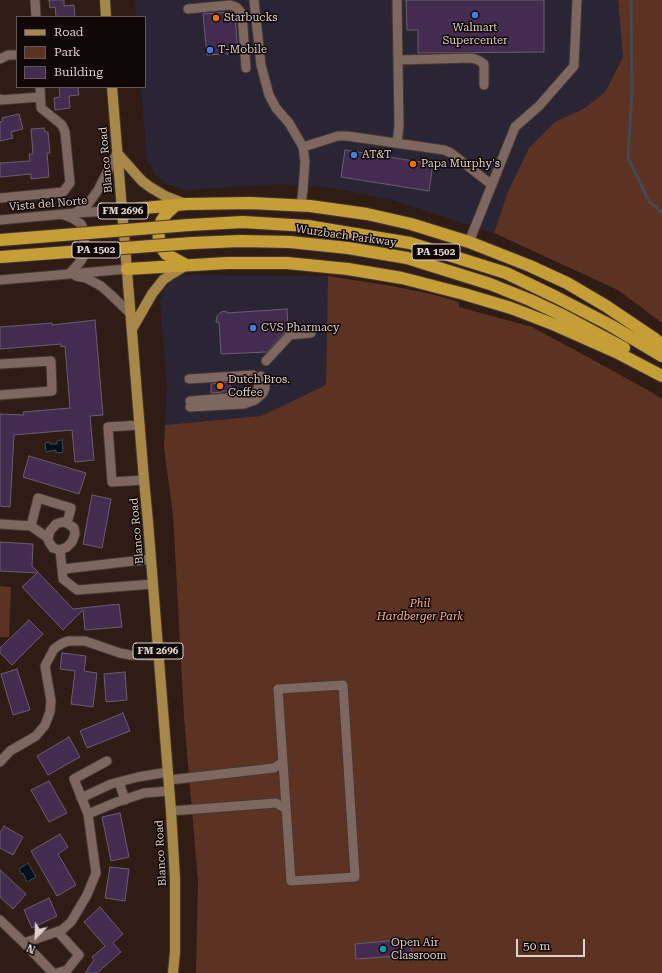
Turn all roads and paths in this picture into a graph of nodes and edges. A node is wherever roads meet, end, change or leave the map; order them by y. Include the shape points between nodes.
1 (36, 0) edge
2 (105, 0) edge
3 (254, 0) edge
4 (397, 0) edge
5 (577, 0) edge
6 (188, 9) dead end
7 (36, 16) edge
8 (106, 16) edge
9 (16, 55) edge
10 (0, 59) edge
11 (398, 60) junction
12 (246, 68) dead end
13 (484, 85) dead end
14 (40, 88) edge
15 (112, 88) edge
16 (40, 97) junction
17 (0, 99) edge
18 (398, 143) junction
19 (303, 147) junction
20 (117, 153) junction
21 (492, 185) junction
22 (0, 198) edge
23 (182, 205) junction
24 (301, 206) junction
25 (122, 210) junction
26 (75, 213) junction
27 (64, 214) junction
28 (0, 220) edge
29 (0, 240) edge
30 (469, 242) junction
31 (0, 257) edge
32 (186, 265) junction
33 (127, 268) junction
34 (69, 274) junction
35 (0, 280) edge
36 (131, 314) junction
37 (132, 329) junction
38 (311, 333) dead end
39 (662, 345) edge
40 (662, 356) edge
41 (266, 361) dead end
42 (0, 364) edge
43 (662, 375) edge
44 (189, 379) dead end
45 (0, 395) edge
46 (190, 404) dead end
47 (140, 425) junction
48 (144, 480) junction
49 (67, 523) junction
50 (0, 524) edge
51 (31, 526) junction
52 (48, 538) junction
53 (60, 550) junction
54 (151, 559) junction
55 (63, 569) junction
56 (153, 584) junction
57 (158, 656) junction
58 (107, 761) dead end
59 (0, 762) edge
60 (283, 762) junction
61 (168, 776) junction
62 (119, 782) junction
63 (169, 791) junction
64 (81, 798) junction
65 (125, 800) junction
66 (286, 809) junction
67 (171, 811) junction
68 (88, 814) junction
69 (0, 920) edge
70 (58, 932) junction
71 (24, 943) junction
72 (53, 973) edge
73 (57, 973) edge
74 (173, 973) edge

1 - 7 street
2 - 8 main road
3 - 19 street via 261,65 269,95
4 - 11 street
5 - 21 street via 574,66 539,106 515,127
6 - 12 street via 230,5 239,10 242,14
9 - 10 street
11 - 13 street via 472,58 484,64
11 - 18 street
14 - 16 street
15 - 20 main road, Blanco Road / FM 2696
16 - 17 street
16 - 22 street via 40,108 62,125 65,132 70,183 63,192
18 - 19 street via 338,136
18 - 21 street via 451,153
19 - 24 street via 305,162
20 - 23 main road via 142,181
20 - 25 main road, Blanco Road / FM 2696
20 - 26 street via 98,190 88,204
21 - 30 street
23 - 24 highway via 250,203
23 - 25 highway
23 - 32 highway via 167,213 158,230 161,247 166,254
24 - 30 highway via 367,214 411,224
25 - 26 street, Vista del Norte
25 - 33 main road, Blanco Road / FM 2696
26 - 27 street, Vista del Norte
27 - 28 street, Vista del Norte
27 - 34 street via 81,224 85,248 81,261
29 - 40 highway, Wurzbach Parkway / PA 1502, bridge via 243,222 308,226 410,244 506,273 610,325
30 - 39 highway via 567,283 606,306
31 - 43 highway, Wurzbach Parkway / PA 1502, bridge via 240,241 290,242 407,258 490,284 530,300 622,347
32 - 33 highway
32 - 37 main road via 163,280
32 - 43 highway via 287,263 402,278 511,308 555,325
33 - 34 street
33 - 36 main road, Blanco Road / FM 2696
34 - 35 street
34 - 36 street via 86,278 101,286
36 - 37 main road, Blanco Road / FM 2696
37 - 47 main road, Blanco Road / FM 2696
38 - 41 street via 290,335
42 - 45 street via 51,361 52,391
44 - 46 street via 253,375 259,383 252,396
47 - 48 main road, Blanco Road / FM 2696
47 - 48 street via 108,427 112,482
48 - 54 main road, Blanco Road / FM 2696
49 - 51 street via 71,508 38,498
49 - 52 street via 56,524
49 - 53 street via 74,528 75,534 72,542
50 - 51 street
51 - 52 street
52 - 53 street via 53,548
53 - 55 street
54 - 55 street
54 - 56 main road, Blanco Road / FM 2696
55 - 56 street via 64,579 77,590
56 - 57 main road, Blanco Road / FM 2696
57 - 59 street via 120,654 85,641 68,641 61,644 54,649 45,666 51,701 45,725 36,736 10,751
57 - 61 main road, Blanco Road / FM 2696
58 - 64 street via 74,779
60 - 61 street via 274,768
60 - 66 street
60 - 66 street via 278,689 343,685 355,877 291,881
61 - 62 street via 138,777
61 - 63 main road, Blanco Road / FM 2696
62 - 64 street
62 - 65 street
63 - 65 street via 144,793
63 - 67 main road, Blanco Road / FM 2696
64 - 68 street
65 - 68 street
66 - 67 street via 276,802
67 - 74 main road, Blanco Road / FM 2696 via 175,878
68 - 70 street via 96,873 71,922
69 - 71 street
70 - 71 street
70 - 73 street via 79,955 67,970
71 - 72 street

